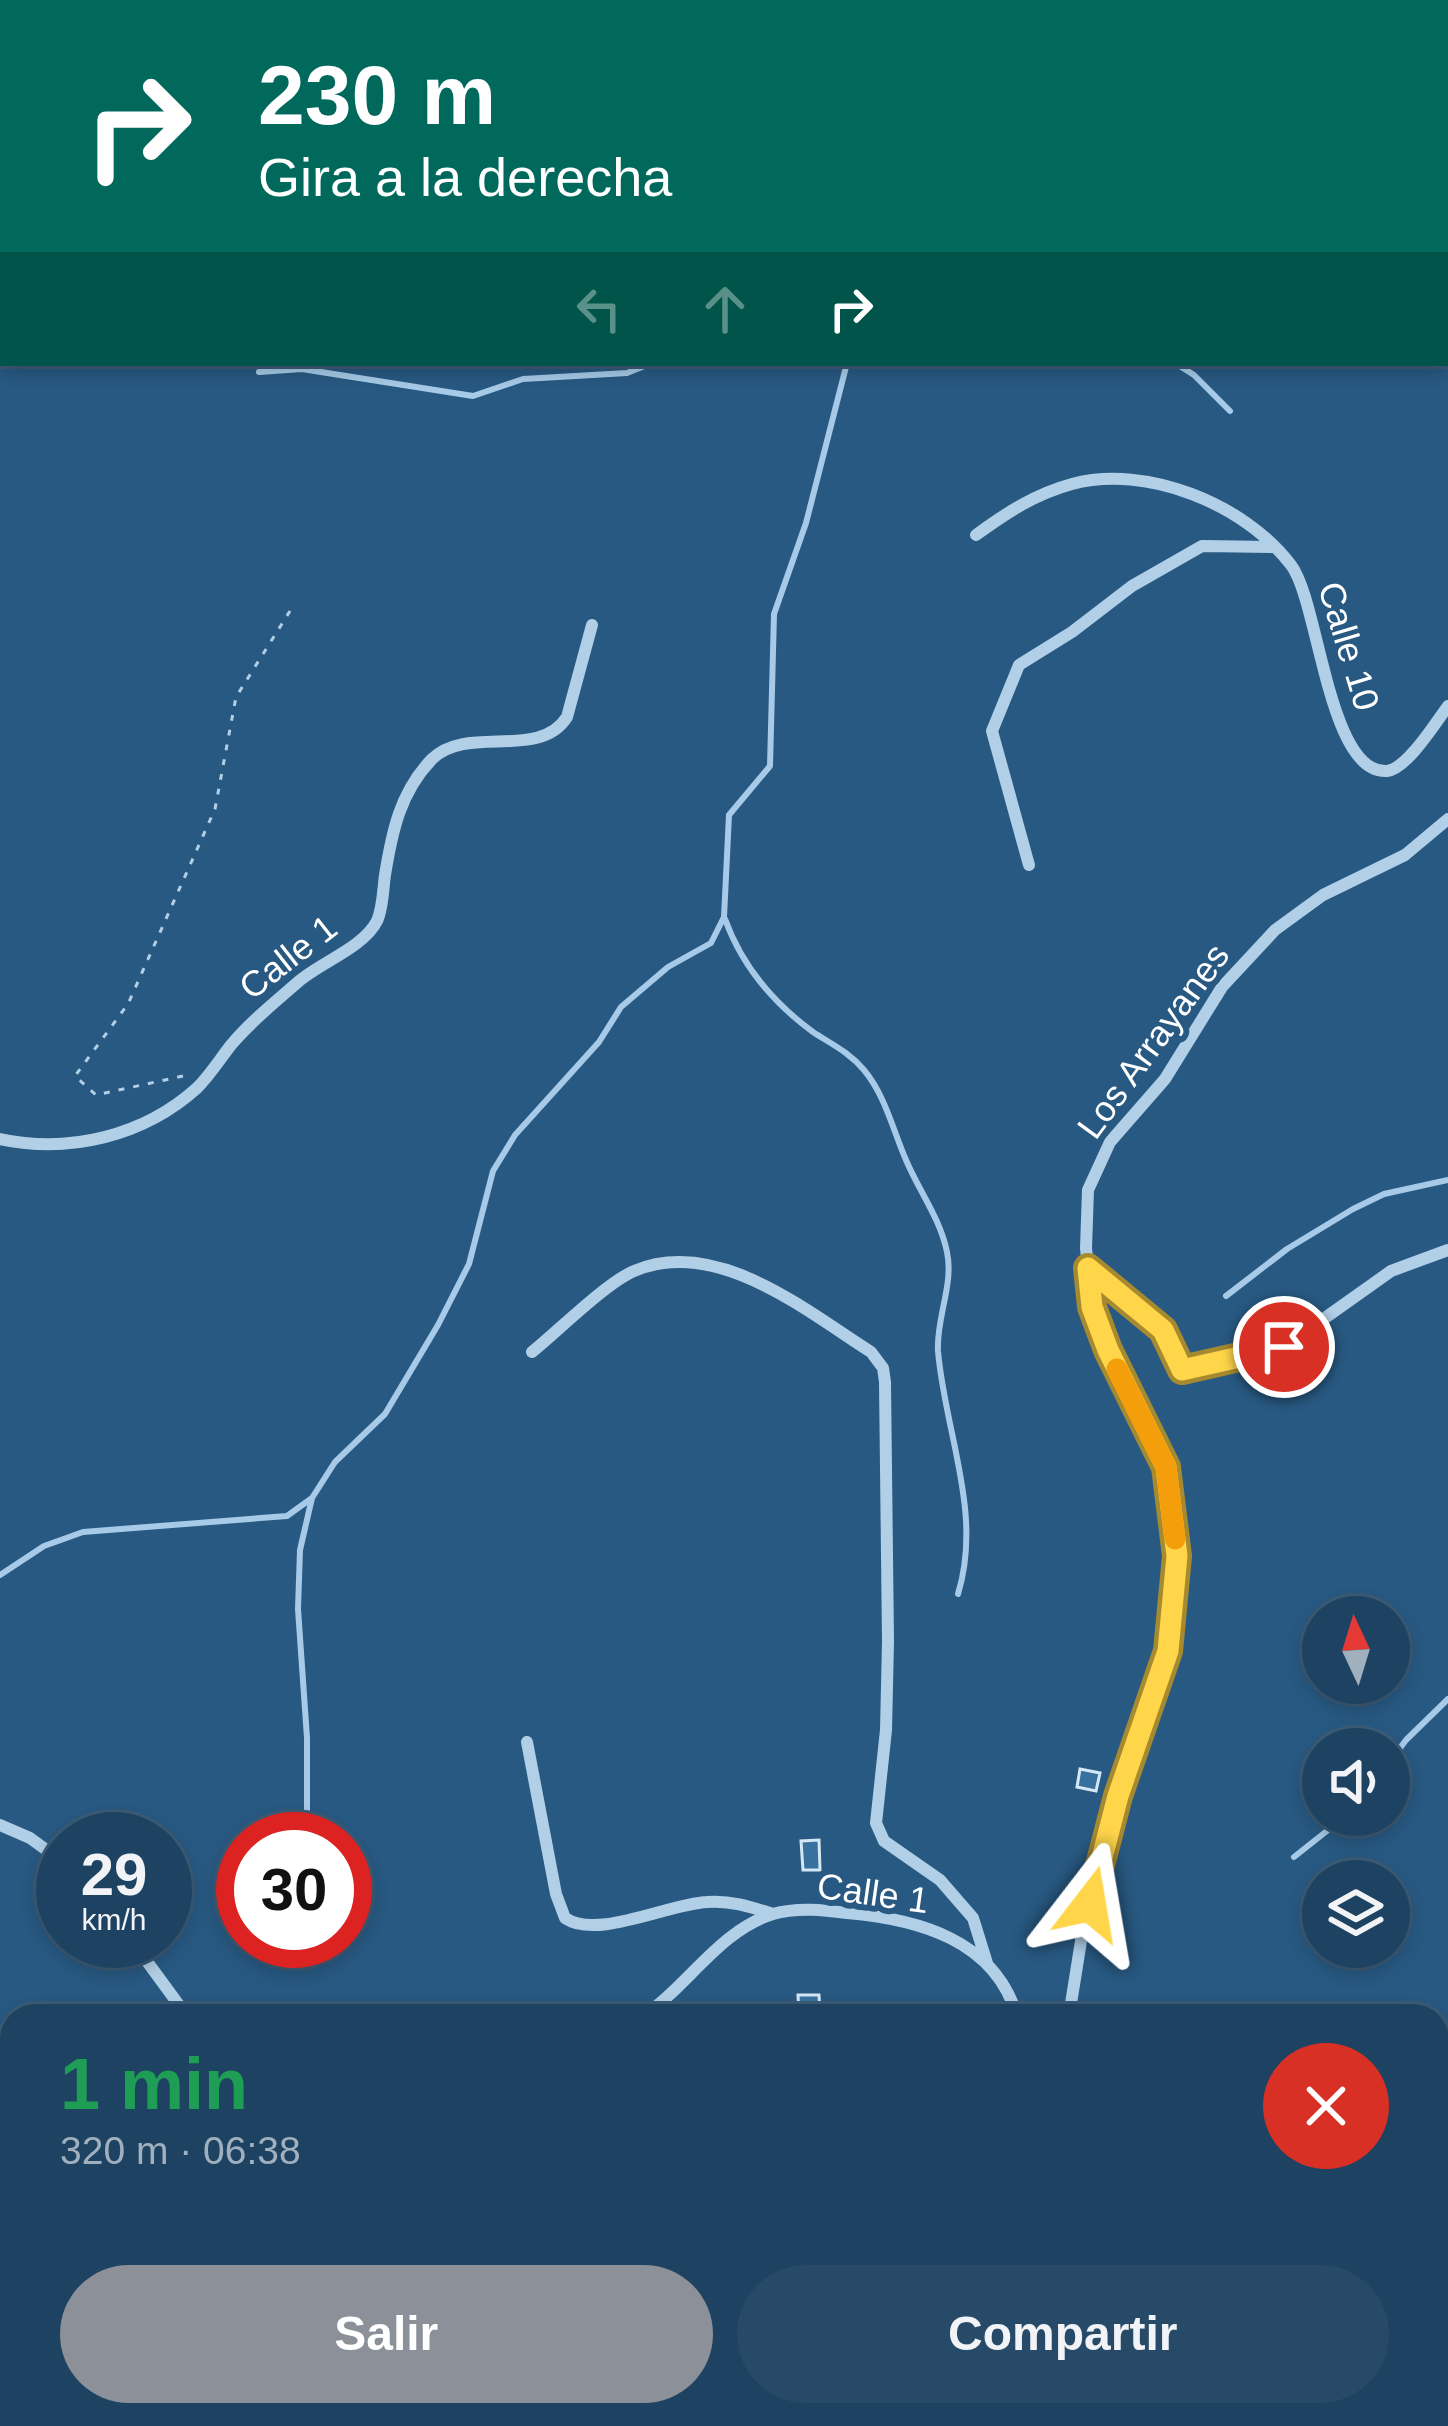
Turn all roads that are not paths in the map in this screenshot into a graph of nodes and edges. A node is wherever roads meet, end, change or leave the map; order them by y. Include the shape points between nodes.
1 (976, 535) dead end
2 (1273, 547) junction
3 (592, 625) dead end
4 (1448, 706) edge
5 (1448, 819) edge
6 (1029, 865) dead end
7 (0, 1139) edge
8 (1448, 1250) edge
9 (1088, 1268) junction
10 (532, 1352) dead end
11 (526, 1742) dead end
12 (0, 1825) edge
13 (36, 1842) edge
14 (773, 1914) junction
15 (987, 1963) junction
16 (152, 1968) edge
17 (178, 2004) edge
18 (657, 2004) edge
19 (1013, 2004) edge
20 (1071, 2004) edge

1 - 2 street, Calle 10 via 1020,503 1116,477 1209,498
2 - 4 street, Calle 10 via 1293,566 1344,736 1360,758 1388,771 1402,764
2 - 6 street via 1202,546 1019,665 992,730
3 - 7 street, Calle 1 via 559,730 451,747 434,757 394,819 377,922 266,1010 173,1106 92,1142
5 - 9 street, Los Arrayanes via 1406,855 1322,895 1275,930 1222,987 1165,1078 1110,1142 1088,1190
8 - 9 street via 1390,1271 1284,1347 1182,1370 1163,1330
9 - 20 street, Los Arrayanes via 1108,1350 1166,1467 1177,1556 1168,1651 1118,1796
10 - 15 street via 631,1272 668,1261 762,1283 872,1352 884,1368 889,1642 876,1823 884,1841 940,1880 973,1918
11 - 14 street via 565,1918 587,1926 707,1901
12 - 13 street
14 - 15 street, Calle 1 via 815,1910 918,1924
14 - 18 street, Calle 1
15 - 19 street, Calle 1
16 - 17 street

